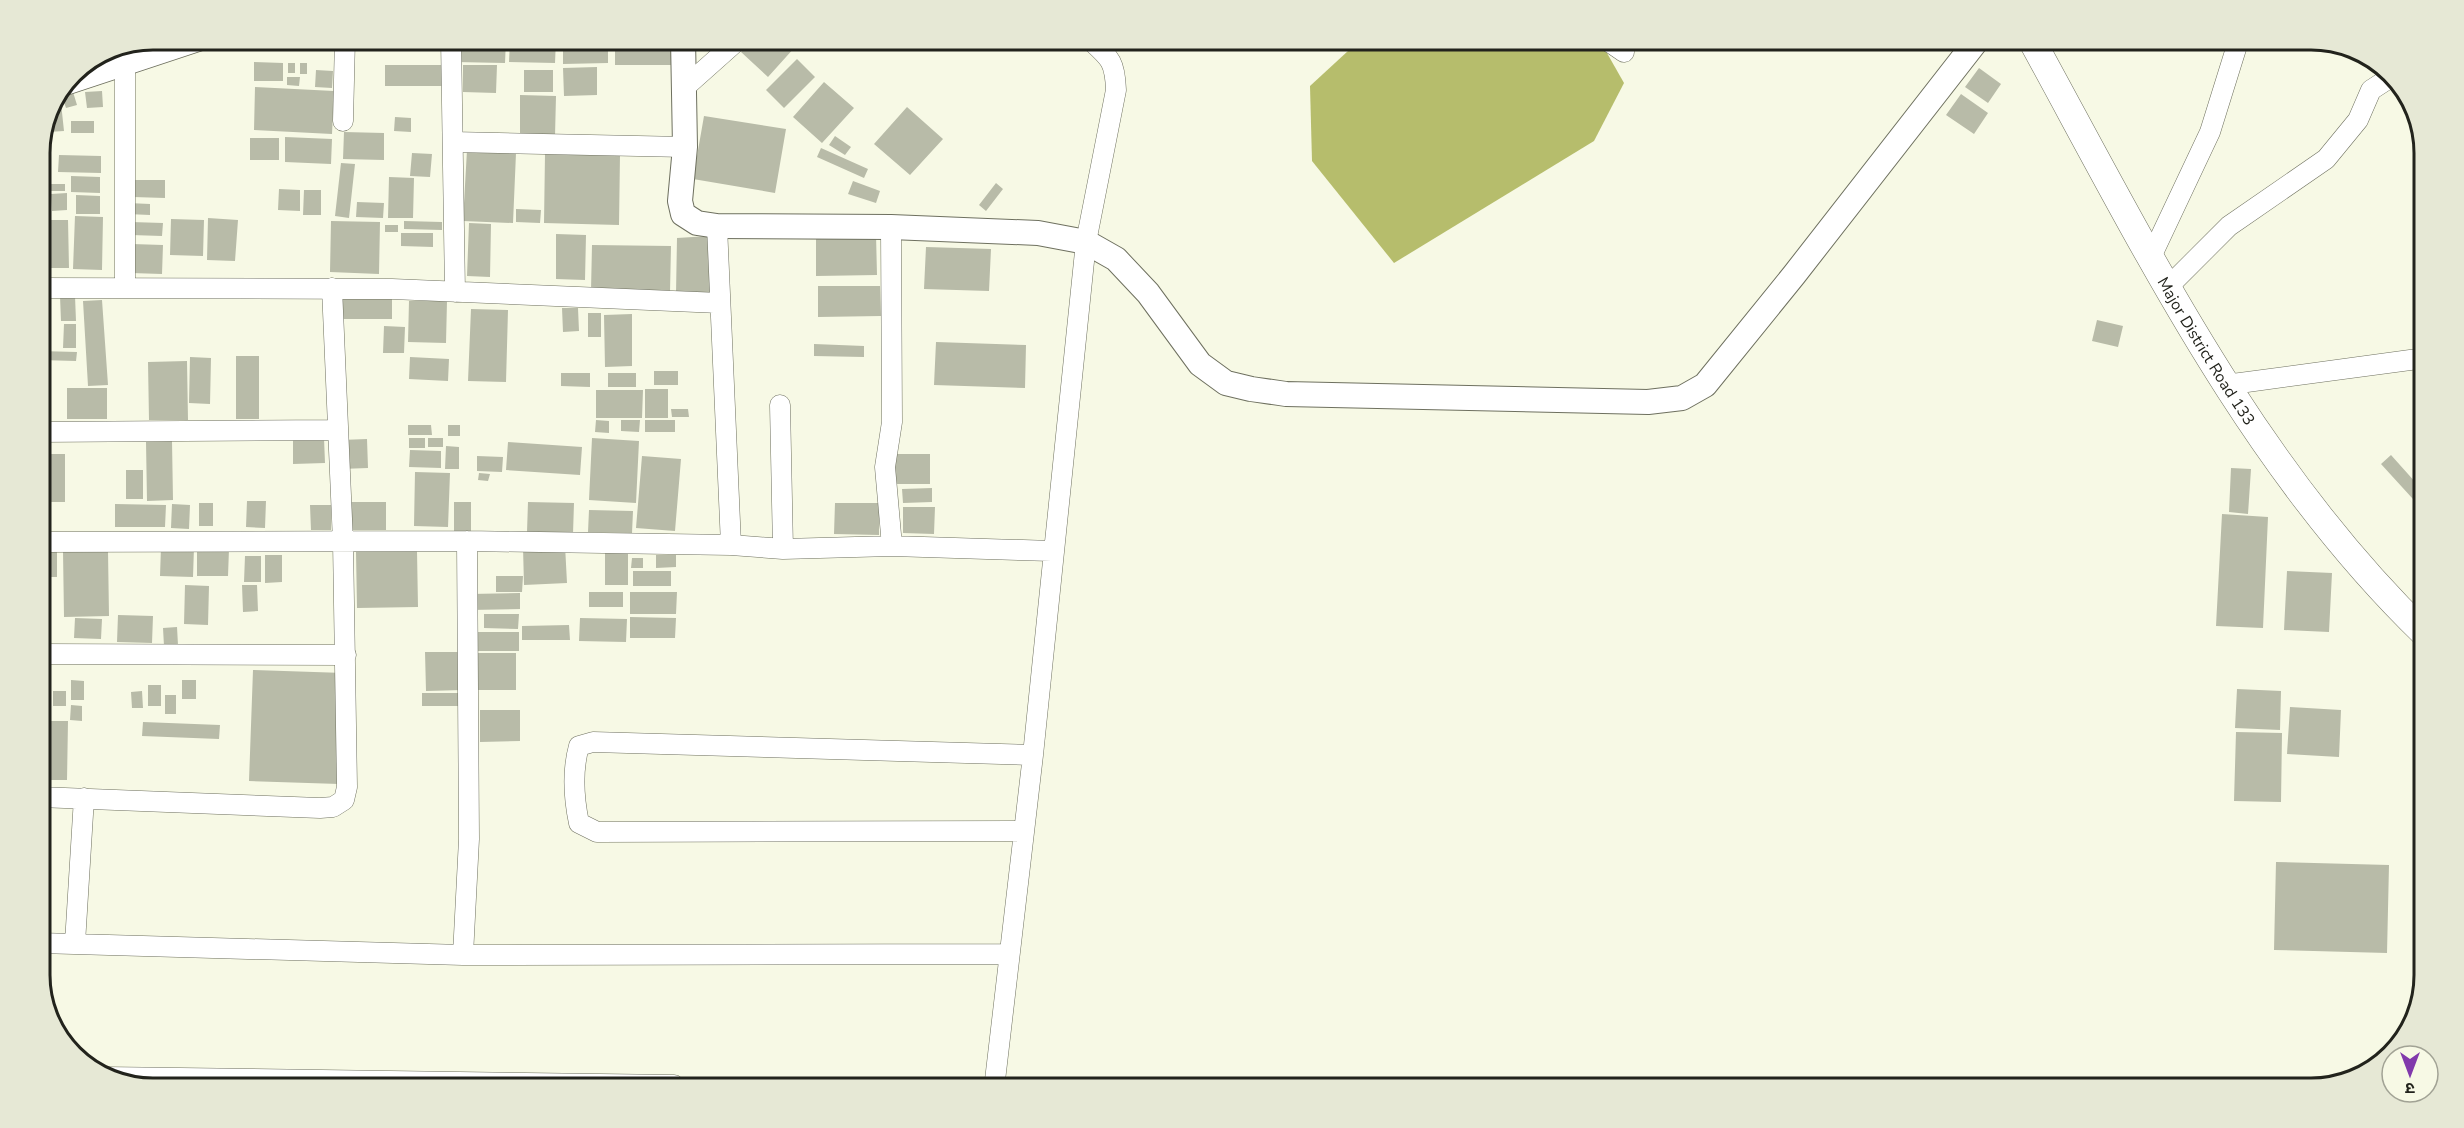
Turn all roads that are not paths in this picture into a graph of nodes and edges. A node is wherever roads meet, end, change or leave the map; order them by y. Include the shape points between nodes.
1 (151, 50) edge
2 (345, 50) edge
3 (451, 50) edge
4 (683, 50) edge
5 (727, 50) edge
6 (1101, 50) edge
7 (1621, 50) edge
8 (1969, 50) edge
9 (2037, 50) edge
10 (2236, 50) edge
11 (1624, 52) dead end
12 (125, 64) junction
13 (83, 77) edge
14 (2385, 81) edge
15 (684, 88) junction
16 (343, 121) dead end
17 (453, 142) junction
18 (685, 147) junction
19 (717, 226) junction
20 (891, 227) junction
21 (1086, 243) junction
22 (2151, 257) junction
23 (2168, 287) junction
24 (50, 288) edge
25 (124, 288) junction
26 (332, 288) junction
27 (455, 292) junction
28 (720, 303) junction
29 (2414, 359) edge
30 (2225, 385) junction
31 (780, 405) dead end
32 (338, 430) junction
33 (50, 432) edge
34 (468, 541) junction
35 (50, 542) edge
36 (343, 542) junction
37 (731, 545) junction
38 (892, 546) junction
39 (783, 549) junction
40 (1052, 551) junction
41 (2414, 622) edge
42 (50, 654) edge
43 (346, 655) junction
44 (1032, 755) junction
45 (50, 797) edge
46 (84, 798) junction
47 (1023, 831) junction
48 (50, 943) edge
49 (75, 943) junction
50 (1008, 954) junction
51 (463, 955) junction
52 (995, 1078) edge

1 - 12 street
2 - 16 street
3 - 17 street
4 - 15 street
5 - 15 street
6 - 21 street via 1115,69 1116,90
7 - 11 street
8 - 21 street via 1705,385 1682,398 1648,402 1287,394 1226,383 1200,364 1148,293 1116,259
9 - 22 main road, Major District Road 133
10 - 22 street via 2210,132
12 - 13 street
12 - 25 street
14 - 23 street via 2371,90 2358,120 2326,159 2229,226
15 - 18 street
17 - 18 street
17 - 27 street
18 - 19 street via 680,201 683,214 697,223
19 - 20 street
19 - 28 street
20 - 21 street via 1038,233
20 - 38 street via 892,422 885,467
21 - 40 street
22 - 23 main road, Major District Road 133
23 - 30 main road, Major District Road 133
24 - 25 street
25 - 26 street
26 - 27 street
26 - 32 street
27 - 28 street
28 - 37 street
29 - 30 street
30 - 41 main road, Major District Road 133 via 2315,513
31 - 39 street
32 - 33 street
32 - 36 street
34 - 36 street
34 - 37 street
34 - 51 street via 469,839
35 - 36 street
36 - 43 street
37 - 39 street
38 - 39 street
38 - 40 street
40 - 44 street
42 - 43 street
43 - 46 street via 347,787 344,800 333,807
44 - 47 street
44 - 47 street via 593,742 579,746 574,762 579,824 597,832
45 - 46 street
46 - 49 street
47 - 50 street
48 - 49 street
49 - 51 street
50 - 51 street
50 - 52 street

